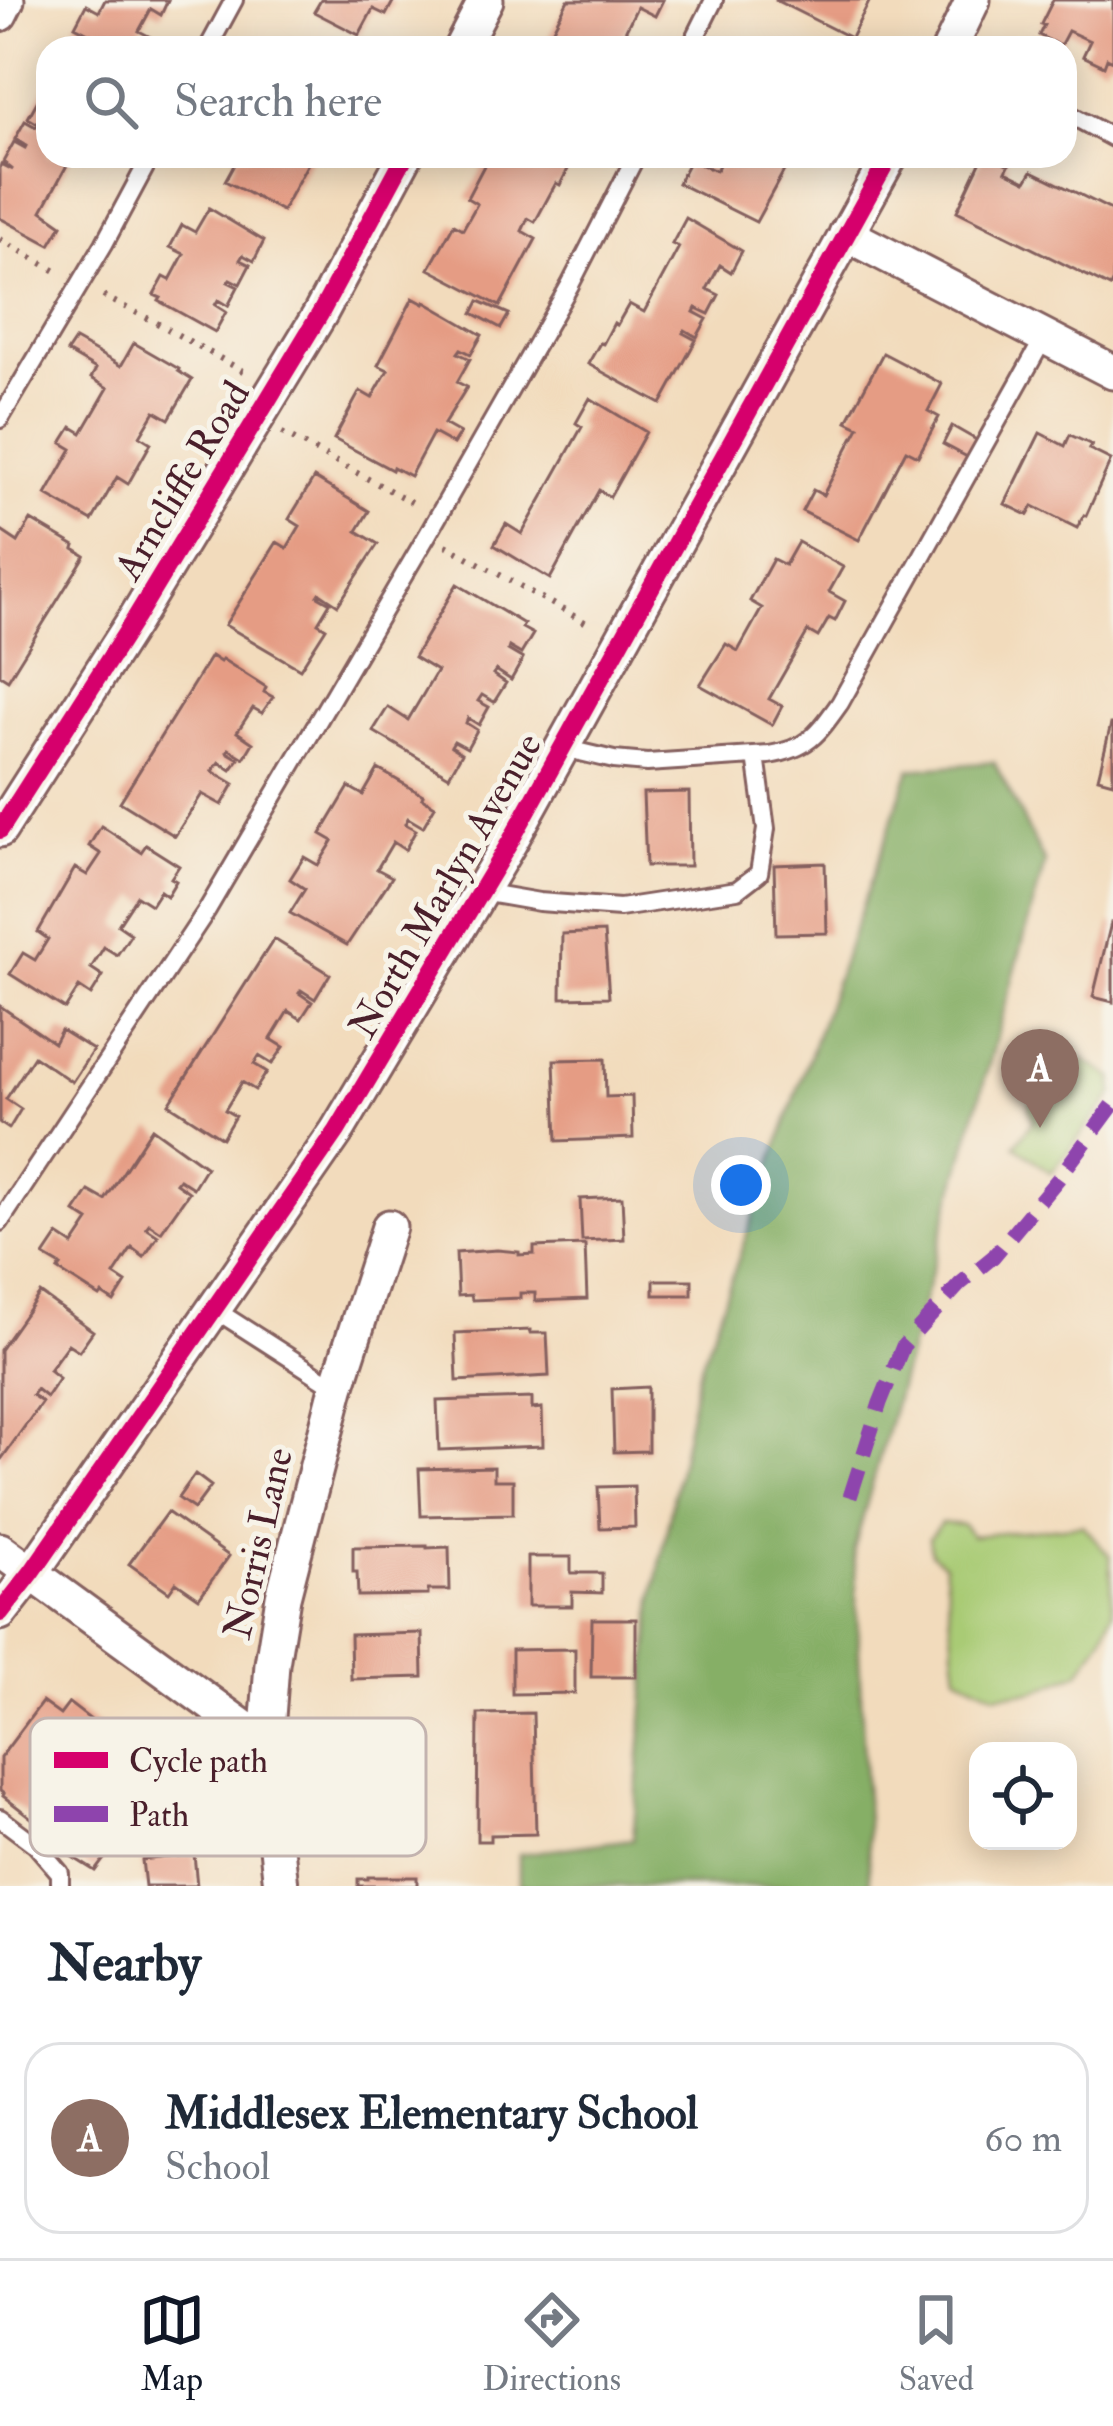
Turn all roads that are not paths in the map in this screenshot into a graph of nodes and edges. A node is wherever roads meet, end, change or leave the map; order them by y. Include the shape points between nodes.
1 (7, 0) edge
2 (234, 0) edge
3 (486, 0) edge
4 (714, 0) edge
5 (973, 0) edge
6 (0, 14) edge
7 (214, 36) edge
8 (467, 36) edge
9 (696, 36) edge
10 (956, 36) edge
11 (1077, 118) edge
12 (1113, 138) edge
13 (144, 168) edge
14 (399, 168) edge
15 (629, 168) edge
16 (883, 168) edge
17 (846, 234) junction
18 (1045, 336) junction
19 (1113, 372) edge
20 (0, 419) edge
21 (563, 748) junction
22 (756, 756) junction
23 (0, 830) edge
24 (481, 892) junction
25 (0, 1222) edge
26 (389, 1227) dead end
27 (214, 1309) junction
28 (337, 1388) junction
29 (0, 1550) edge
30 (32, 1572) junction
31 (0, 1613) edge
32 (231, 1718) edge
33 (268, 1718) edge
34 (0, 1818) edge
35 (30, 1841) edge
36 (45, 1856) edge
37 (278, 1856) edge
38 (60, 1886) edge
39 (281, 1886) edge

1 - 6 street
2 - 7 lane
3 - 8 street
4 - 9 lane
5 - 10 street
11 - 12 lane
13 - 20 lane
14 - 23 street, Arncliffe Road via 320,314
15 - 25 lane via 570,286 208,910
16 - 17 street, North Marlyn Avenue
17 - 18 street
17 - 21 street, North Marlyn Avenue
18 - 19 street
18 - 22 lane via 840,704 808,742
21 - 22 lane via 646,763
21 - 24 street, North Marlyn Avenue
22 - 24 lane via 766,829 758,873 737,890 620,908
24 - 27 street, North Marlyn Avenue via 337,1131
26 - 28 street, Norris Lane
27 - 28 lane
27 - 30 street, North Marlyn Avenue
28 - 33 street, Norris Lane via 283,1597
29 - 30 street
30 - 31 street, North Marlyn Avenue
30 - 32 street
34 - 35 lane
36 - 38 lane
37 - 39 street, Norris Lane

